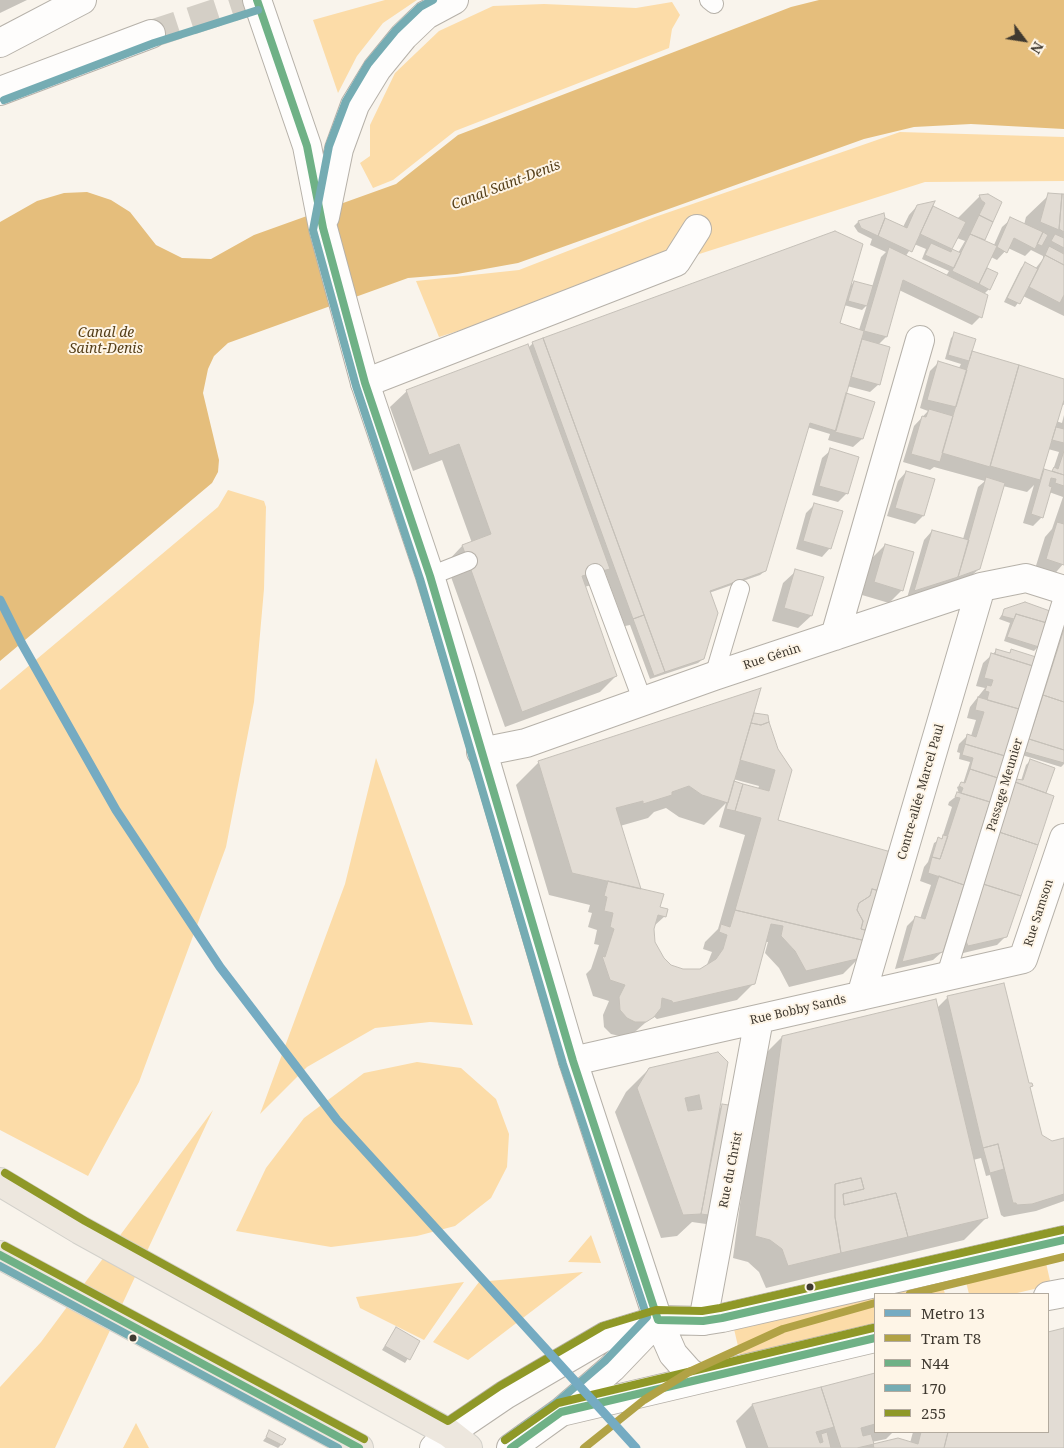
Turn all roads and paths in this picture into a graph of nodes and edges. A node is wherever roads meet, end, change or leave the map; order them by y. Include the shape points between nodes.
1 (82, 0) edge
2 (257, 0) edge
3 (454, 0) edge
4 (151, 34) tunnel mouth
5 (0, 43) edge
6 (0, 91) edge
7 (323, 228) junction
8 (697, 229) dead end
9 (920, 340) dead end
10 (365, 383) junction
11 (468, 561) dead end
12 (595, 573) dead end
13 (430, 576) junction
14 (980, 587) junction
15 (740, 589) dead end
16 (1064, 590) edge
17 (1064, 594) edge
18 (957, 624) dead end
19 (835, 636) junction
20 (714, 676) junction
21 (643, 702) junction
22 (481, 752) junction
23 (1064, 838) edge
24 (1024, 959) joint
25 (946, 975) junction
26 (861, 996) junction
27 (759, 1019) junction
28 (573, 1062) junction
29 (0, 1182) edge
30 (1064, 1240) edge
31 (7, 1259) edge
32 (1064, 1293) edge
33 (1049, 1296) edge
34 (658, 1320) junction
35 (703, 1321) junction
36 (874, 1338) edge
37 (700, 1379) junction
38 (561, 1412) junction
39 (450, 1443) edge
40 (359, 1448) edge
41 (511, 1448) edge

1 - 5 street
2 - 7 street via 307,146
3 - 7 street via 426,15 377,69 355,105 340,149
4 - 6 street
7 - 10 street
8 - 10 street via 676,262
9 - 19 street
10 - 13 street
11 - 13 lane
12 - 21 lane
13 - 22 street
14 - 16 street, Rue Génin via 1026,578
14 - 18 lane
14 - 19 street, Rue Génin
14 - 26 street, Contre-allée Marcel Paul
15 - 20 lane
17 - 25 lane, Passage Meunier
19 - 20 street, Rue Génin
20 - 21 street, Rue Génin
21 - 22 street, Rue Génin via 526,743
22 - 28 street
23 - 24 street, Rue Samson
24 - 25 street, Rue Bobby Sands
25 - 26 street, Rue Bobby Sands
26 - 27 street, Rue Bobby Sands
27 - 28 street, Rue Bobby Sands
27 - 35 street, Rue du Christ
28 - 34 street
29 - 39 main road
30 - 35 street
31 - 40 main road
32 - 33 street
34 - 35 street
34 - 37 street via 673,1354
34 - 38 street via 612,1368
34 - 39 street via 606,1336 582,1348 505,1395
36 - 37 street
37 - 38 street
38 - 41 street

